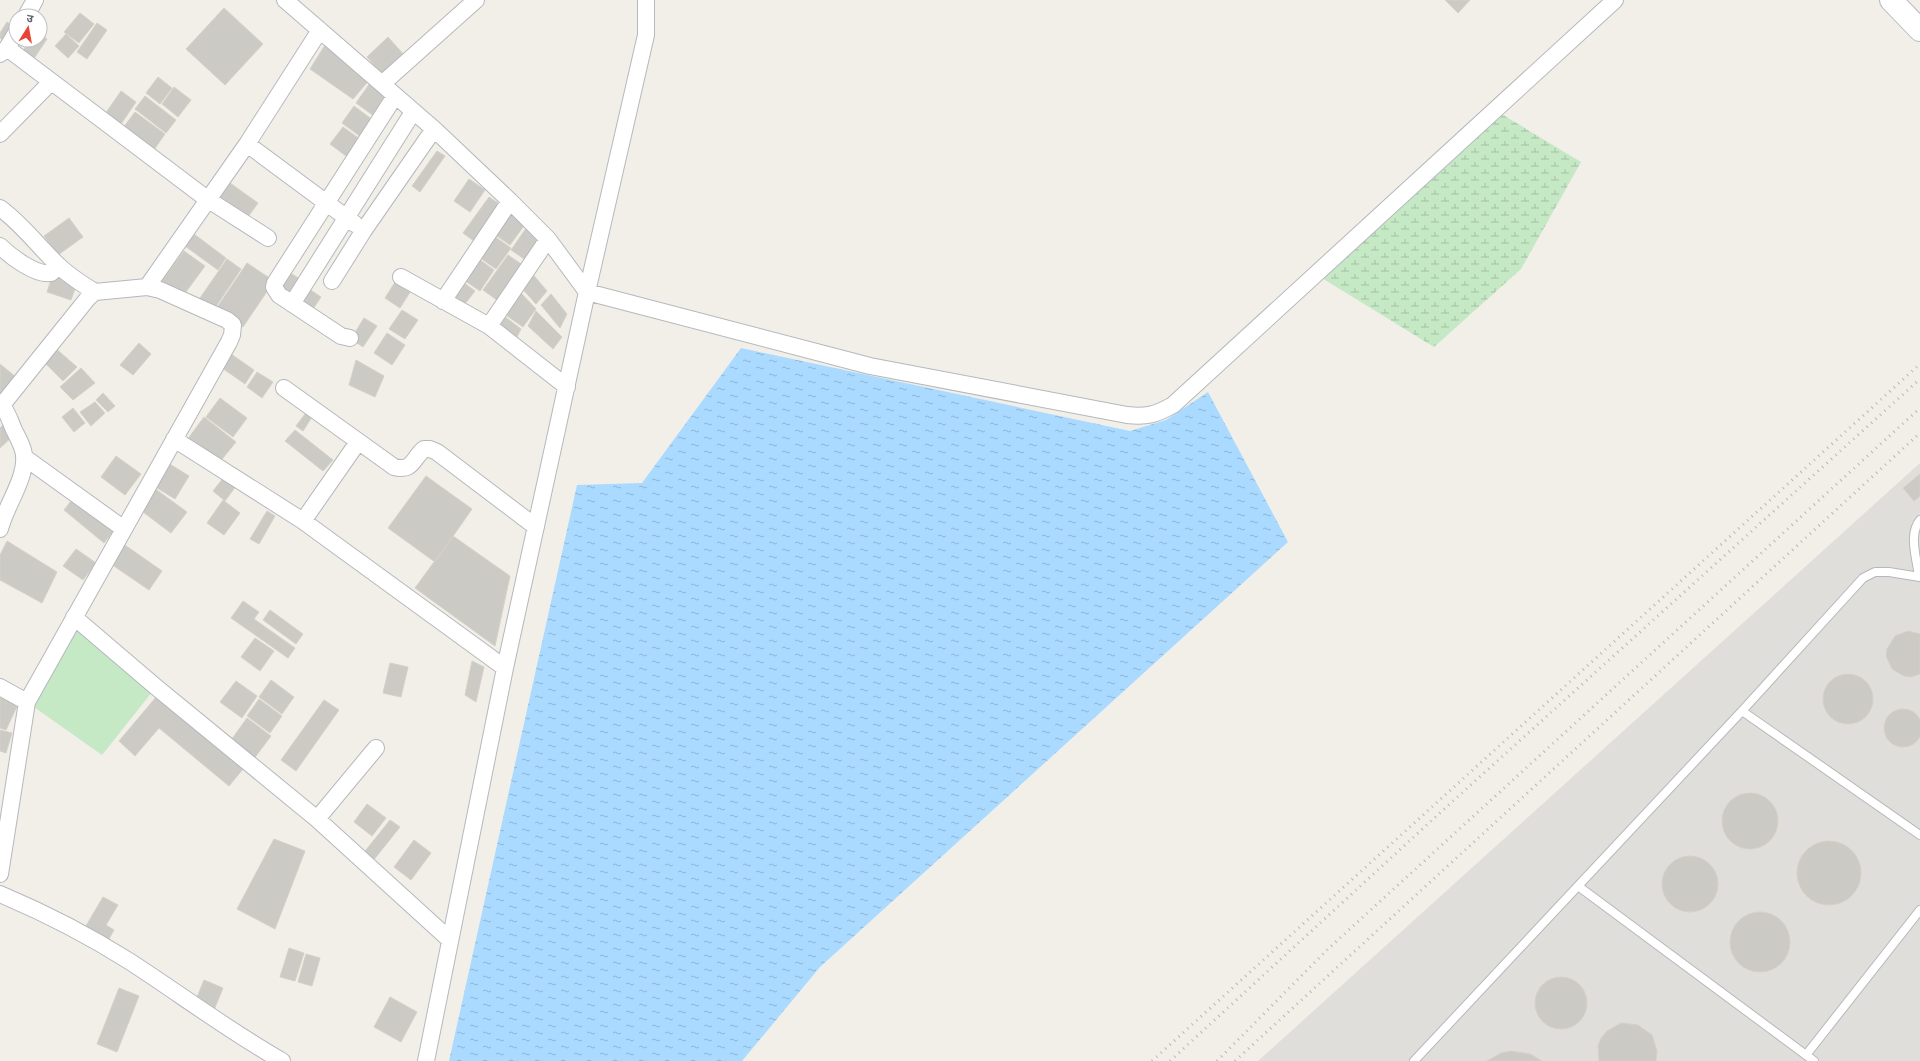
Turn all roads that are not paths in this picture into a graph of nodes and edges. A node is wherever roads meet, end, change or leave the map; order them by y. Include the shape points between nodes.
1 (285, 0) edge
2 (476, 0) edge
3 (646, 0) edge
4 (1615, 0) edge
5 (1891, 0) edge
6 (320, 30) junction
7 (1920, 30) edge
8 (3, 51) edge
9 (51, 82) junction
10 (382, 84) junction
11 (395, 96) junction
12 (413, 112) junction
13 (434, 130) junction
14 (0, 134) edge
15 (247, 144) junction
16 (207, 199) junction
17 (510, 201) junction
18 (326, 203) junction
19 (0, 208) edge
20 (346, 218) junction
21 (364, 230) junction
22 (268, 238) dead end
23 (548, 239) junction
24 (0, 246) edge
25 (59, 266) junction
26 (401, 277) dead end
27 (332, 281) dead end
28 (147, 287) junction
29 (95, 292) junction
30 (587, 292) junction
31 (443, 301) junction
32 (292, 304) junction
33 (489, 326) junction
34 (350, 338) dead end
35 (567, 387) junction
36 (284, 388) dead end
37 (1, 404) edge
38 (174, 439) junction
39 (358, 442) junction
40 (24, 456) junction
41 (1920, 520) edge
42 (304, 521) junction
43 (536, 527) junction
44 (0, 528) edge
45 (124, 529) junction
46 (1919, 577) edge
47 (74, 617) junction
48 (505, 668) junction
49 (0, 688) edge
50 (27, 702) junction
51 (1742, 711) junction
52 (376, 748) dead end
53 (317, 819) junction
54 (1920, 835) edge
55 (0, 874) edge
56 (1578, 886) junction
57 (0, 894) edge
58 (1920, 910) edge
59 (450, 940) junction
60 (1806, 1055) junction
61 (278, 1060) edge
62 (426, 1061) edge
63 (1414, 1061) edge
64 (1814, 1061) edge

1 - 6 street
2 - 10 street
3 - 30 street via 646,35
4 - 30 street via 1178,400 1158,414 1144,417 1127,415 870,366
5 - 7 street
6 - 10 street
6 - 15 street
8 - 9 street
9 - 14 street
9 - 16 street
10 - 11 street
11 - 12 street
11 - 18 street
12 - 13 street
12 - 20 street
13 - 17 street
13 - 21 street
15 - 16 street
15 - 18 street
16 - 22 street
16 - 28 street
17 - 23 street
17 - 31 street
18 - 20 street
18 - 32 street via 275,283 274,287 279,295
19 - 25 street via 14,218
20 - 21 street
20 - 32 street
21 - 27 street
23 - 30 street
23 - 33 street
24 - 25 street via 12,257 42,273 51,273
25 - 29 street
26 - 31 street
28 - 29 street
28 - 38 street via 160,290 233,325 229,342
29 - 37 street
30 - 35 street
31 - 33 street
32 - 34 street via 341,336
33 - 35 street
35 - 43 street
36 - 39 street
37 - 40 street
38 - 42 street
38 - 45 street
39 - 42 street
39 - 43 street via 394,467 402,469 410,467 424,449 438,452
40 - 44 street via 20,483 4,514
40 - 45 street
41 - 46 lane via 1914,527
42 - 48 street
43 - 48 street
45 - 47 street
46 - 51 lane via 1874,572 1863,578
47 - 50 street
47 - 53 street
48 - 59 street
49 - 50 street
50 - 55 street
51 - 54 lane
51 - 56 lane
52 - 53 street
53 - 59 street
56 - 60 lane
56 - 63 lane
57 - 61 street via 58,920 129,961
58 - 60 lane
59 - 62 street
60 - 64 lane

